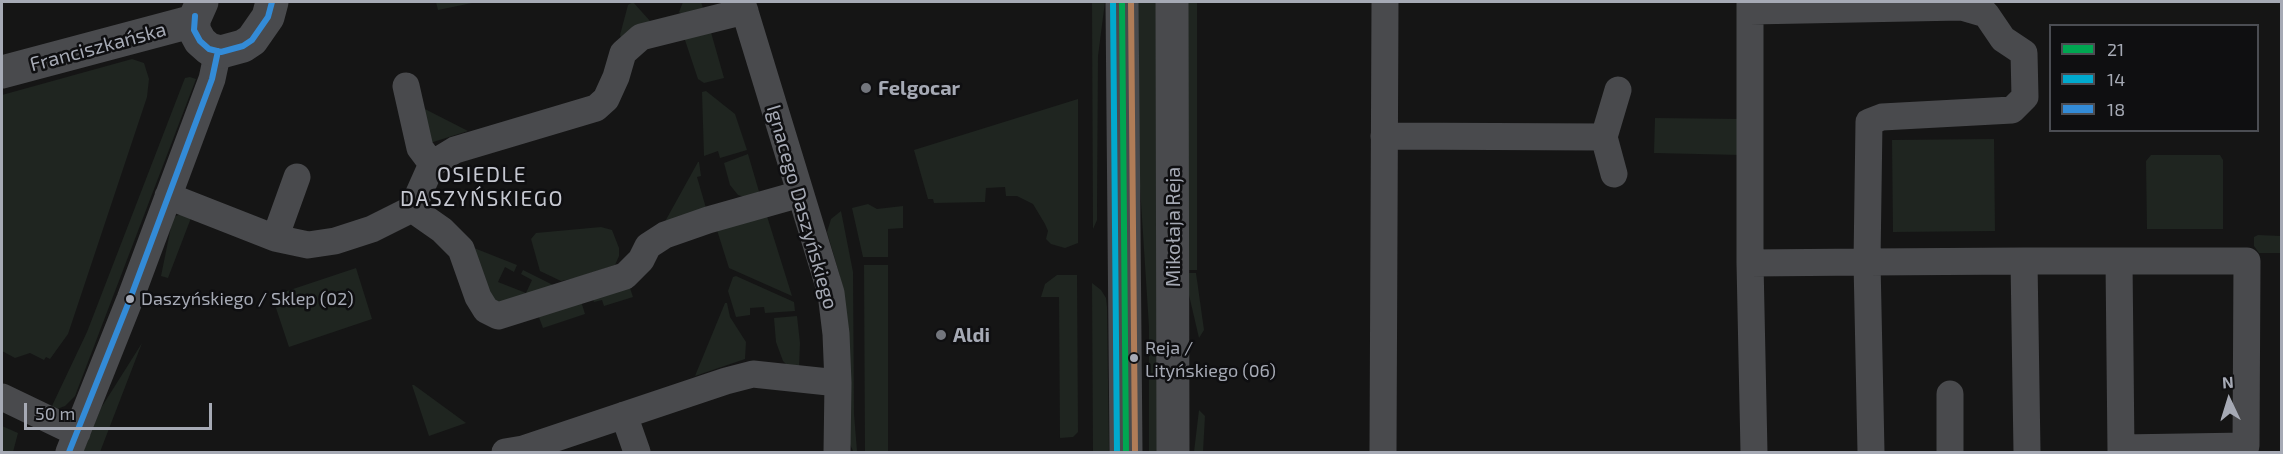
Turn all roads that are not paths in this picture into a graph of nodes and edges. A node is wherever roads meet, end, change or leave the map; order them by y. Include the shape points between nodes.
1 (272, 2) edge
2 (1122, 2) edge
3 (1172, 2) edge
4 (1384, 2) edge
5 (1962, 4) edge
6 (744, 6) edge
7 (1750, 6) edge
8 (198, 11) edge
9 (218, 51) junction
10 (2, 72) edge
11 (406, 86) dead end
12 (1618, 90) dead end
13 (1384, 136) junction
14 (1604, 136) junction
15 (432, 164) junction
16 (1614, 174) dead end
17 (297, 177) dead end
18 (800, 194) junction
19 (168, 196) junction
20 (412, 209) junction
21 (275, 238) junction
22 (2024, 261) junction
23 (2119, 261) junction
24 (1867, 262) junction
25 (1750, 263) junction
26 (838, 383) junction
27 (1950, 394) dead end
28 (2, 397) edge
29 (624, 415) junction
30 (73, 443) edge
31 (2121, 450) edge
32 (505, 453) edge
33 (637, 453) edge
34 (837, 453) edge
35 (1126, 453) edge
36 (1173, 453) edge
37 (1383, 453) edge
38 (1754, 453) edge
39 (1871, 453) edge
40 (1950, 453) edge
41 (2027, 453) edge

1 - 9 street via 268,17 252,40
2 - 35 street
3 - 36 street, Mikołaja Reja
4 - 13 street
5 - 7 street
5 - 24 street via 1986,14 2003,39 2024,53 2025,97 2012,110 1882,117 1869,122
6 - 15 street via 641,37 623,53 606,99 596,108 454,150
6 - 18 street, Ignacego Daszyńskiego
7 - 25 street
8 - 9 street via 194,30 209,49
8 - 10 street, Franciszkańska
9 - 19 street via 212,79
11 - 15 street via 420,148
12 - 14 street
13 - 14 street
13 - 37 street
14 - 16 street
15 - 20 street
17 - 21 street
18 - 20 street via 665,235 648,246 624,276 498,316 486,310 478,297 460,249 442,230
18 - 26 street, Ignacego Daszyńskiego via 831,293
19 - 21 street
19 - 30 street
20 - 21 street via 372,229 335,241 308,246
22 - 23 street
22 - 24 street
22 - 41 street
23 - 31 street
23 - 31 street via 2247,261 2246,446
24 - 25 street
24 - 39 street
25 - 38 street
26 - 29 street via 753,375
26 - 34 street, Ignacego Daszyńskiego
27 - 40 street
28 - 30 street
29 - 32 street
29 - 33 street

